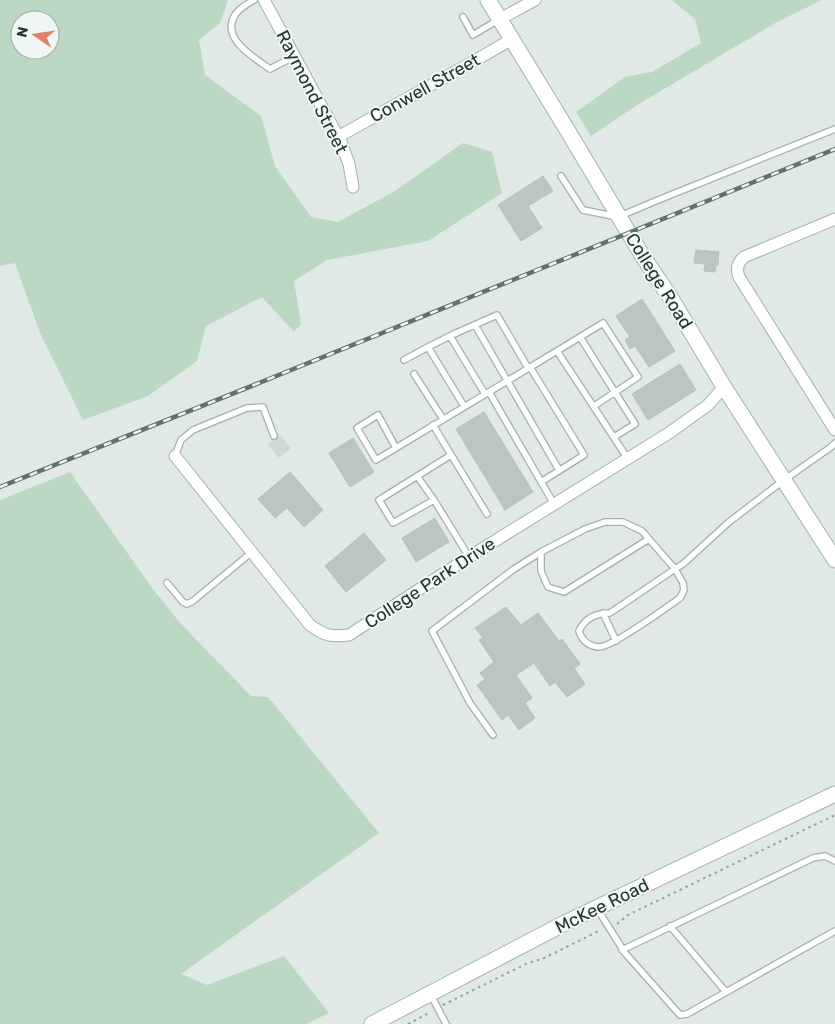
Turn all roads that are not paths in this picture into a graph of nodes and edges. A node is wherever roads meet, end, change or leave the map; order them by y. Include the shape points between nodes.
1 (254, 0) edge
2 (264, 0) edge
3 (488, 0) edge
4 (535, 0) edge
5 (463, 18) dead end
6 (500, 19) junction
7 (512, 38) junction
8 (295, 56) junction
9 (835, 129) edge
10 (338, 137) junction
11 (561, 176) dead end
12 (353, 186) dead end
13 (618, 216) junction
14 (835, 219) edge
15 (475, 325) junction
16 (450, 336) junction
17 (580, 337) junction
18 (428, 347) junction
19 (557, 351) junction
20 (404, 360) dead end
21 (529, 368) junction
22 (414, 374) dead end
23 (507, 381) junction
24 (724, 387) junction
25 (615, 392) junction
26 (487, 393) junction
27 (464, 406) junction
28 (594, 406) junction
29 (443, 419) junction
30 (433, 426) junction
31 (835, 430) edge
32 (274, 436) dead end
33 (614, 437) junction
34 (835, 442) edge
35 (396, 448) junction
36 (451, 455) junction
37 (175, 456) joint
38 (628, 459) junction
39 (559, 470) junction
40 (417, 476) junction
41 (784, 480) junction
42 (541, 482) junction
43 (434, 500) junction
44 (554, 504) junction
45 (487, 514) dead end
46 (649, 539) junction
47 (252, 552) junction
48 (540, 552) junction
49 (469, 556) junction
50 (835, 560) edge
51 (675, 569) junction
52 (167, 583) dead end
53 (603, 613) junction
54 (616, 640) junction
55 (493, 735) dead end
56 (835, 794) edge
57 (835, 862) edge
58 (597, 908) junction
59 (670, 926) junction
60 (835, 931) edge
61 (622, 950) junction
62 (726, 992) junction
63 (430, 994) junction
64 (372, 1024) edge
65 (446, 1024) edge

1 - 8 lane via 235,14 232,23 233,35 242,49 270,69
2 - 8 street, Raymond Street
3 - 6 street, College Road
4 - 6 street
5 - 6 lane via 473,35
6 - 7 street, College Road
7 - 10 street, Conwell Street
7 - 13 street, College Road
8 - 10 street, Raymond Street
9 - 13 lane
10 - 12 street, Raymond Street via 349,164
11 - 13 lane via 583,210
13 - 24 street, College Road
14 - 31 street via 744,257 738,267 739,277
15 - 16 lane
15 - 21 lane via 497,315
15 - 23 lane
16 - 18 lane
16 - 26 lane
17 - 19 lane
17 - 25 lane
17 - 25 lane via 603,323 638,378
18 - 20 lane
18 - 27 lane
19 - 21 lane
19 - 28 lane
21 - 23 lane
21 - 39 lane via 584,455
22 - 29 lane
23 - 26 lane
23 - 39 lane
24 - 38 street, College Park Drive via 708,405
24 - 41 street, College Road
25 - 28 lane
25 - 33 lane via 635,424
26 - 27 lane
26 - 42 lane
27 - 29 lane
28 - 33 lane
29 - 30 lane
30 - 35 lane
30 - 36 lane
32 - 37 lane via 263,407 247,408 192,430 181,440
33 - 38 lane
34 - 41 lane
35 - 35 lane via 376,460 357,428 378,415
36 - 40 lane
36 - 45 lane
37 - 47 street, College Park Drive
38 - 44 street, College Park Drive
39 - 42 lane
40 - 43 lane
40 - 43 lane via 379,500 393,523
41 - 50 street, College Road
41 - 51 lane
42 - 44 lane
43 - 49 lane
44 - 49 street, College Park Drive
46 - 48 lane via 642,531 623,522 605,522
46 - 48 lane via 564,592 548,587 541,572
46 - 51 lane
47 - 49 street, College Park Drive via 310,625 334,637 349,635
47 - 52 lane via 187,604
48 - 55 lane via 432,631 470,702
51 - 53 lane via 610,613
51 - 54 lane via 684,583 680,598
53 - 54 lane
53 - 54 lane via 582,624 581,638 600,647
56 - 58 street, McKee Road
57 - 59 lane via 825,856 813,858
58 - 61 lane
58 - 63 street, McKee Road
59 - 61 lane
59 - 62 lane
60 - 62 lane
61 - 62 lane via 680,1015
63 - 64 street, McKee Road
63 - 65 lane

